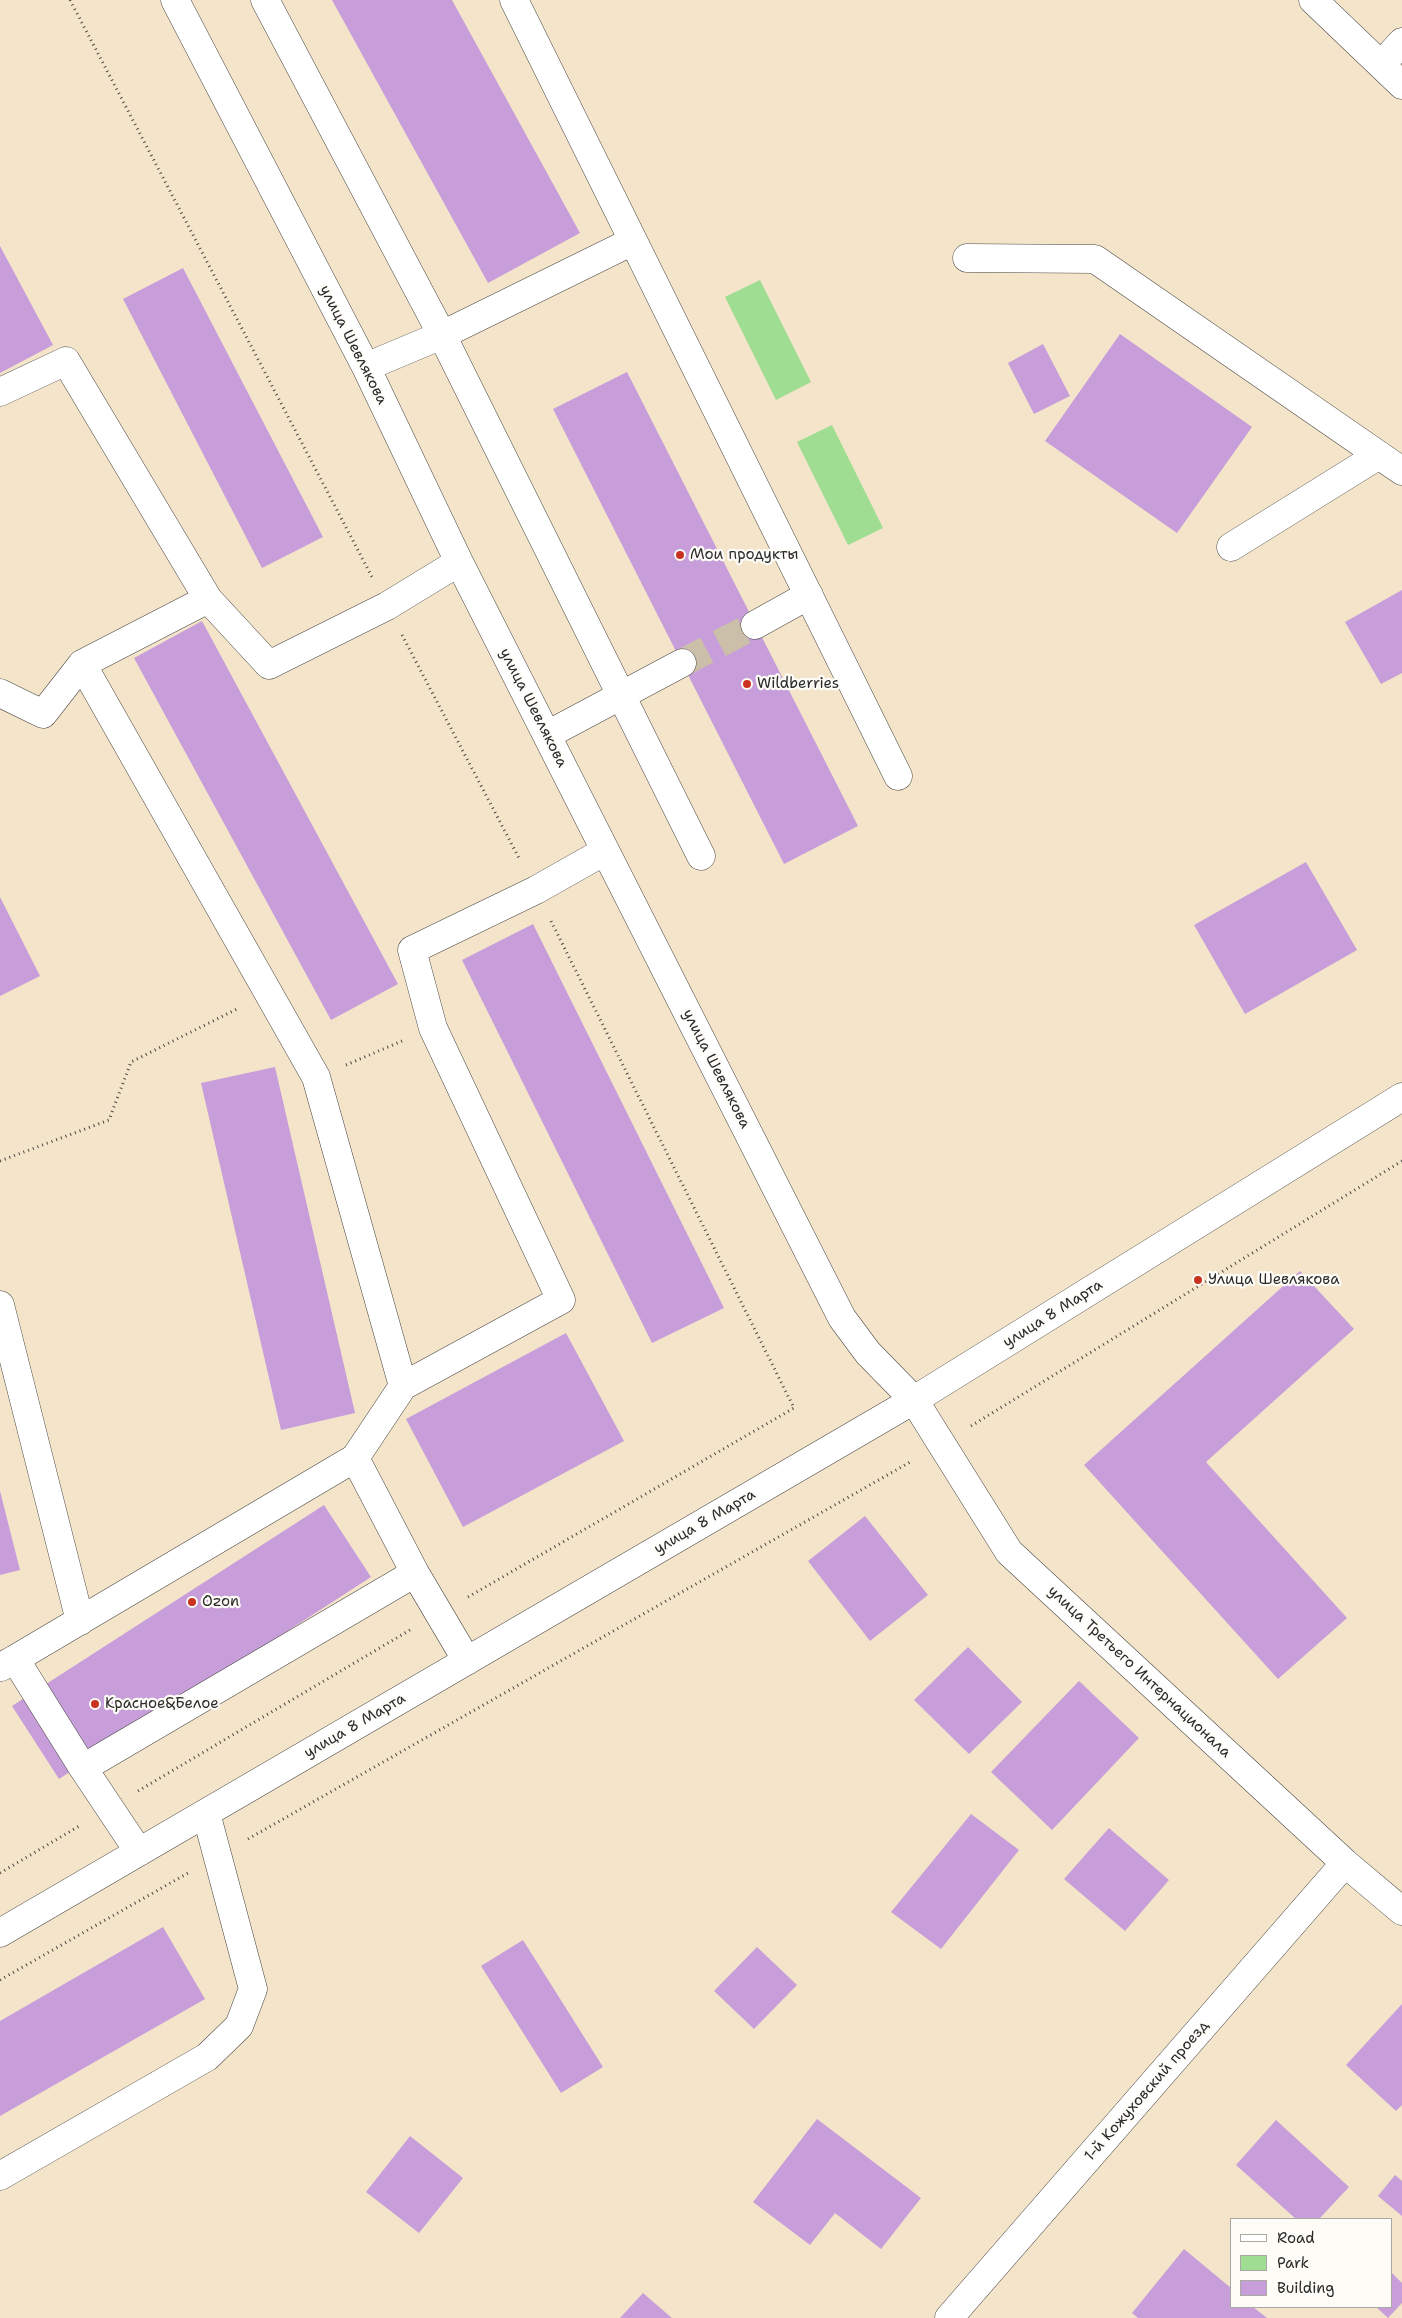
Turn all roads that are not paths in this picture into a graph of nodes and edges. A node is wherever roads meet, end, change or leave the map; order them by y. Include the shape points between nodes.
1 (175, 0) edge
2 (266, 0) edge
3 (514, 0) edge
4 (1313, 0) edge
5 (1402, 42) edge
6 (1381, 65) junction
7 (1402, 85) edge
8 (633, 241) junction
9 (967, 258) dead end
10 (442, 335) junction
11 (366, 367) junction
12 (0, 392) edge
13 (1379, 455) junction
14 (1402, 471) edge
15 (1231, 547) dead end
16 (459, 562) junction
17 (809, 595) junction
18 (208, 599) junction
19 (755, 625) tunnel mouth
20 (682, 663) tunnel mouth
21 (82, 664) junction
22 (0, 693) edge
23 (622, 697) junction
24 (547, 735) junction
25 (898, 776) dead end
26 (605, 851) junction
27 (701, 856) dead end
28 (1402, 1097) edge
29 (0, 1305) edge
30 (403, 1386) junction
31 (914, 1400) junction
32 (355, 1458) junction
33 (415, 1573) junction
34 (80, 1621) junction
35 (467, 1661) junction
36 (8, 1663) edge
37 (84, 1768) junction
38 (206, 1813) junction
39 (139, 1852) junction
40 (1345, 1863) junction
41 (1402, 1911) edge
42 (0, 1933) edge
43 (0, 2176) edge
44 (949, 2318) edge

1 - 11 street, улица Шевлякова
2 - 10 street
3 - 8 street
4 - 6 street
5 - 6 street
6 - 7 street
8 - 10 street
8 - 17 street
9 - 13 street via 1095,259
10 - 11 street
10 - 23 street
11 - 16 street, улица Шевлякова
12 - 18 street via 66,361
13 - 14 street
13 - 15 street
16 - 18 street via 387,606 269,665
16 - 24 street, улица Шевлякова
17 - 19 street
17 - 25 street
18 - 21 street
20 - 23 street
21 - 22 street via 44,714
21 - 30 street via 316,1077
23 - 24 street
23 - 27 street
24 - 26 street, улица Шевлякова
26 - 30 street via 536,890 412,950 433,1028 561,1300
26 - 31 street, улица Шевлякова via 842,1318 868,1353
28 - 31 street, улица 8 Марта
29 - 34 street
30 - 32 street
31 - 35 street, улица 8 Марта
31 - 40 street, улица Третьего Интернационала via 1009,1552
32 - 33 street
32 - 34 street
33 - 35 street
33 - 37 street
34 - 36 street
35 - 38 street, улица 8 Марта
36 - 37 street
37 - 39 street
38 - 39 street, улица 8 Марта
38 - 43 street via 253,1989 240,2026 207,2056
39 - 42 street, улица 8 Марта
40 - 41 street, улица Третьего Интернационала
40 - 44 street, 1-й Кожуховский проезд

